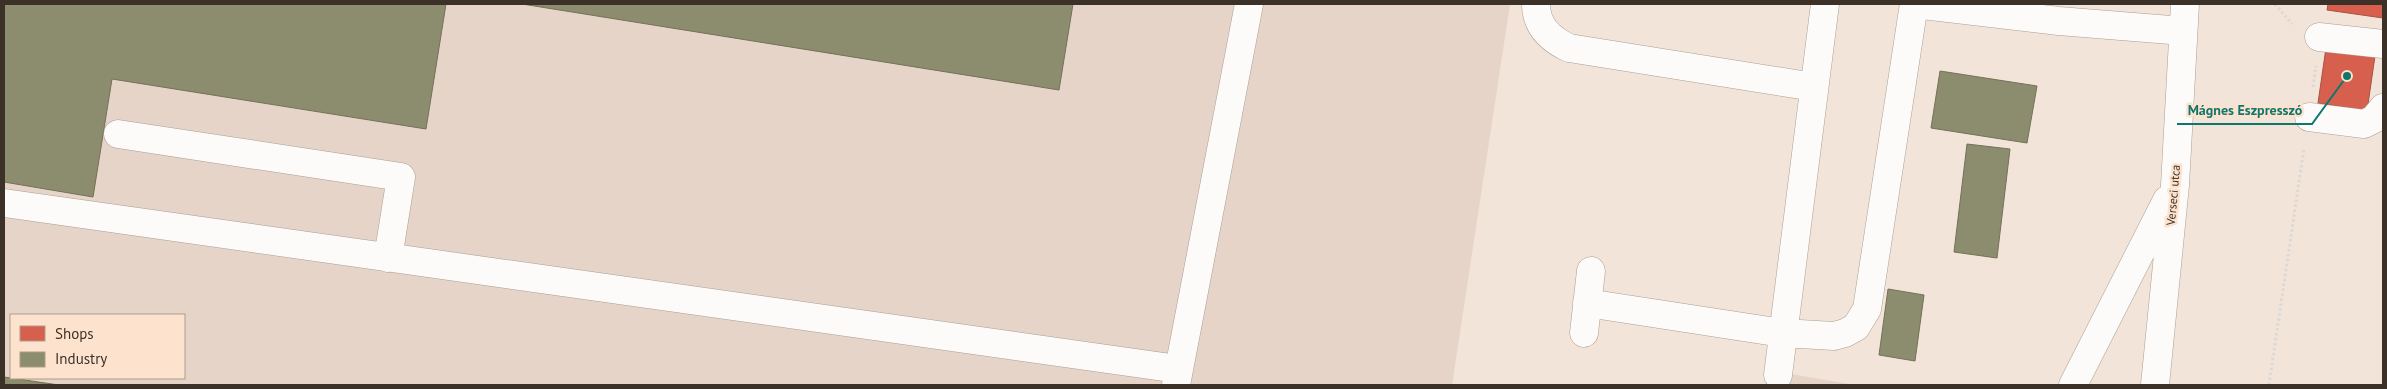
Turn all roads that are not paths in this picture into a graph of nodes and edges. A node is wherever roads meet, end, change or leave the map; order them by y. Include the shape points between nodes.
1 (1249, 4) edge
2 (1536, 4) edge
3 (1825, 4) edge
4 (1914, 4) edge
5 (2185, 4) edge
6 (2183, 31) junction
7 (2319, 37) dead end
8 (2383, 44) edge
9 (1814, 87) junction
10 (2383, 108) edge
11 (2309, 117) road end
12 (118, 134) dead end
13 (2175, 185) junction
14 (4, 203) edge
15 (388, 258) junction
16 (1591, 271) dead end
17 (1587, 303) junction
18 (1584, 333) dead end
19 (1782, 333) junction
20 (1778, 375) dead end
21 (1177, 377) edge
22 (2073, 385) edge
23 (2155, 385) edge

1 - 21 street
2 - 9 street via 1536,16 1542,27 1558,43 1569,48
3 - 9 street
4 - 6 street
4 - 19 street via 1863,318 1856,327 1834,336
5 - 6 street, Verseci utca
6 - 13 street, Verseci utca
7 - 8 street
9 - 19 street
10 - 11 street via 2374,119 2364,124
12 - 15 street via 400,177
13 - 22 street
13 - 23 street, Verseci utca
14 - 15 street
15 - 21 street
16 - 17 street
17 - 18 street
17 - 19 street
19 - 20 street

